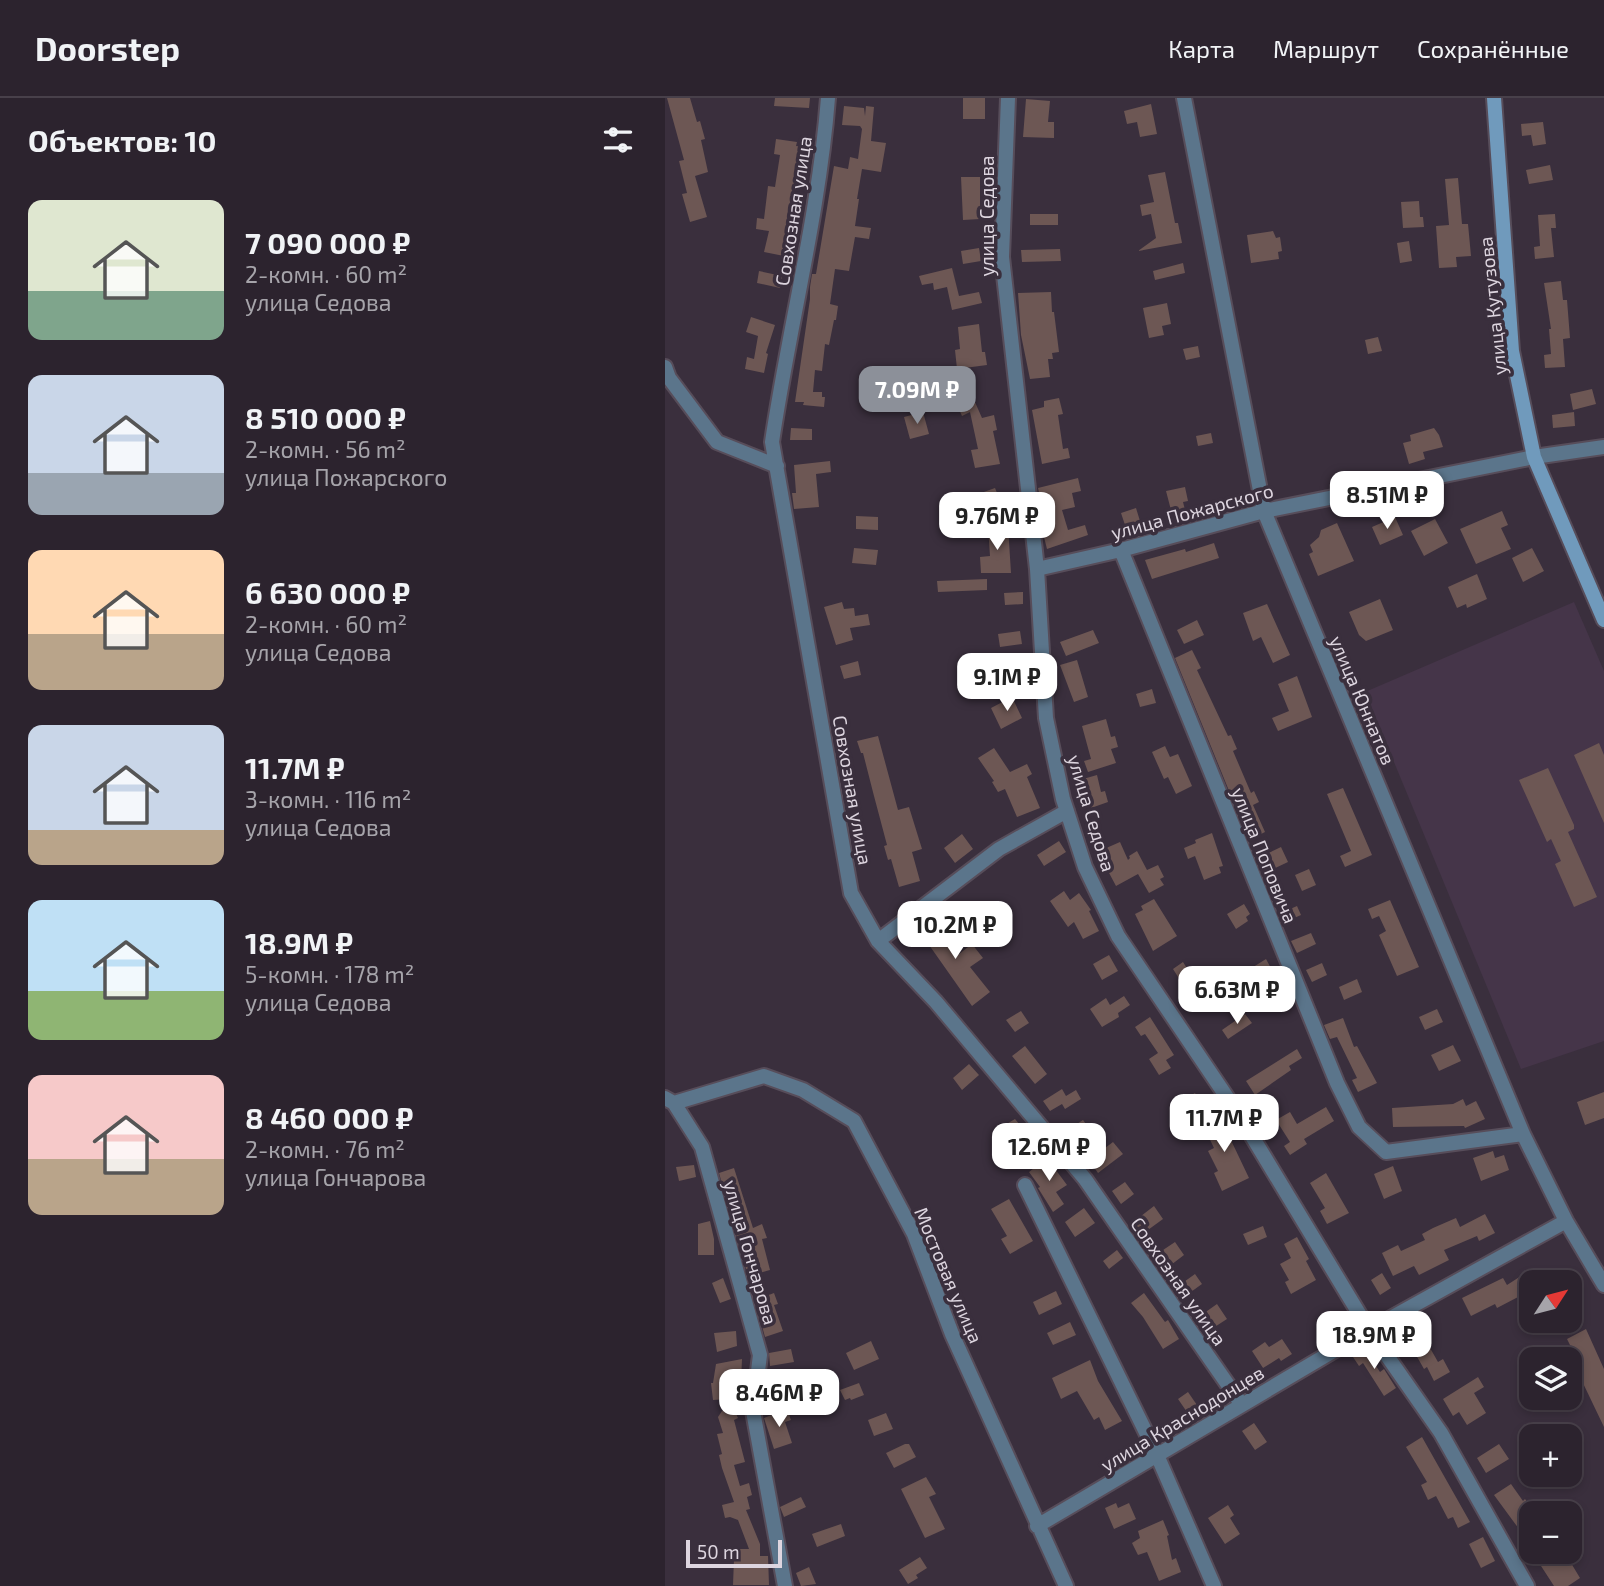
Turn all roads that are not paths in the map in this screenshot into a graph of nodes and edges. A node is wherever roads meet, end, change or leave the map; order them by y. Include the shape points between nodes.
1 (828, 98) edge
2 (1008, 98) edge
3 (1184, 98) edge
4 (1494, 98) edge
5 (665, 367) edge
6 (1604, 447) edge
7 (1534, 457) junction
8 (777, 466) junction
9 (1264, 510) junction
10 (1121, 550) junction
11 (1037, 569) junction
12 (1604, 620) edge
13 (1067, 811) junction
14 (878, 941) junction
15 (669, 1100) edge
16 (1523, 1134) junction
17 (1025, 1185) dead end
18 (1566, 1221) junction
19 (1604, 1285) edge
20 (1369, 1330) junction
21 (1242, 1405) junction
22 (1157, 1455) junction
23 (1037, 1526) junction
24 (785, 1586) edge
25 (1066, 1586) edge
26 (1214, 1586) edge
27 (1527, 1586) edge

1 - 8 street, Совхозная улица via 819,182 772,442
2 - 11 street, улица Седова via 1002,257
3 - 9 street, улица Юннатов
4 - 7 main road, улица Кутузова via 1512,351
5 - 8 street via 717,442
6 - 7 street, улица Пожарского
7 - 9 street, улица Пожарского
7 - 12 main road, улица Кутузова
8 - 14 street, Совхозная улица via 851,893
9 - 10 street, улица Пожарского
9 - 16 street, улица Юннатов
10 - 11 street, улица Пожарского
10 - 16 street, улица Поповича via 1359,1127 1385,1152
11 - 13 street, улица Седова via 1047,718
13 - 14 street via 999,849
13 - 20 street, улица Седова via 1084,867 1118,936 1241,1118
14 - 21 street, Совхозная улица via 936,1002 1085,1179
15 - 23 street, Мостовая улица via 764,1076 803,1090 854,1121 914,1234
15 - 24 street, улица Гончарова via 702,1147 760,1355 753,1411
16 - 18 street, улица Юннатов
17 - 22 street
18 - 19 street, улица Юннатов
18 - 20 street, улица Краснодонцев
20 - 21 street, улица Краснодонцев
20 - 27 street, улица Седова via 1441,1433
21 - 22 street, улица Краснодонцев
22 - 23 street, улица Краснодонцев
22 - 26 street
23 - 25 street, Мостовая улица

